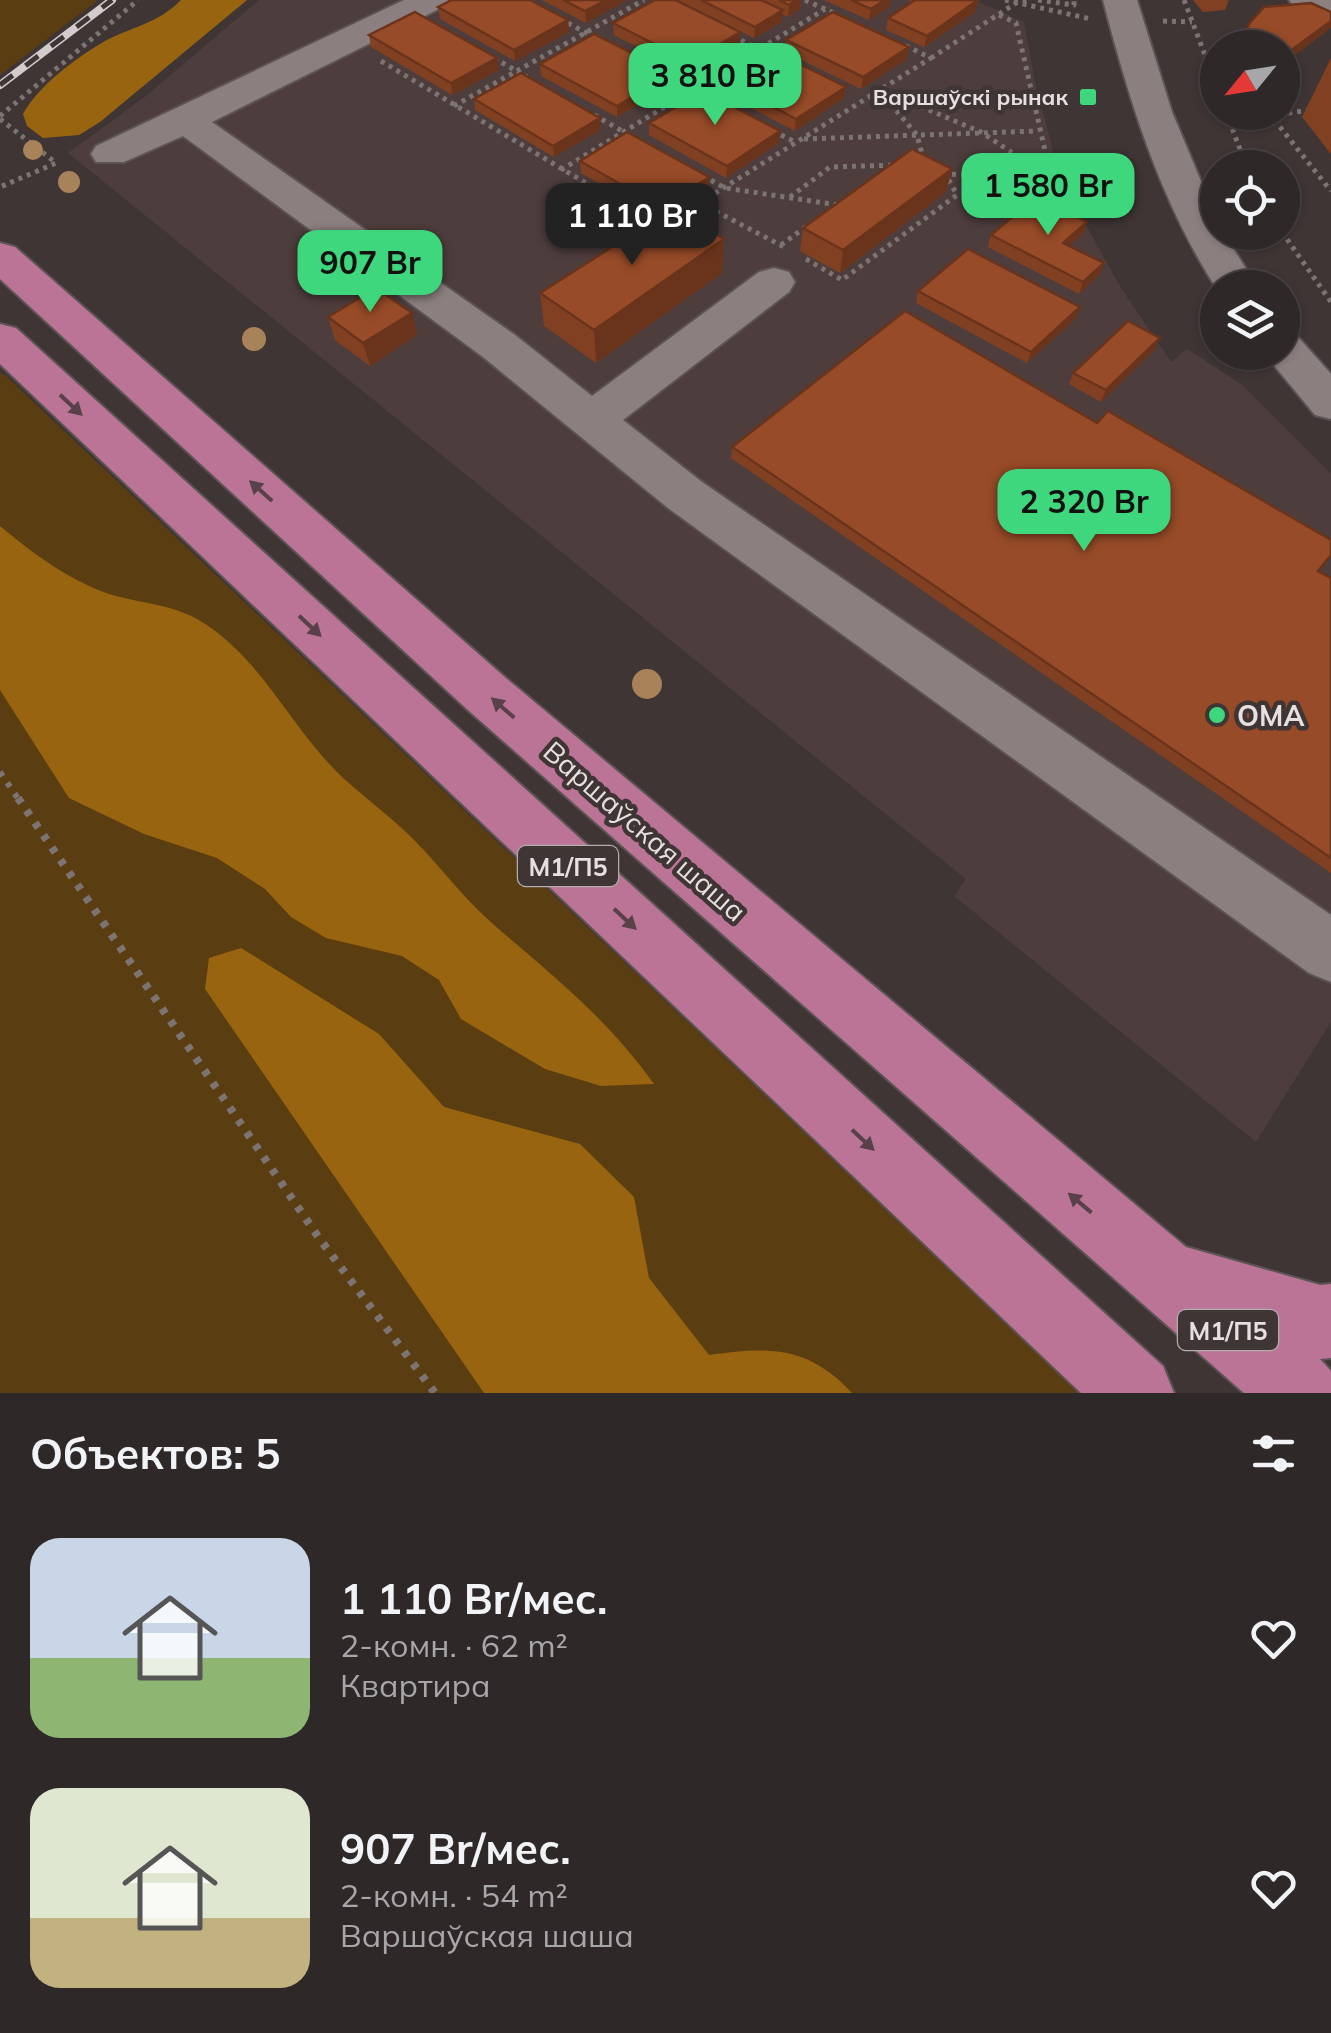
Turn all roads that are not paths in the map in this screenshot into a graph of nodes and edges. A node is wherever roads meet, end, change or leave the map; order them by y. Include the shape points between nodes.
1 (432, 0) edge
2 (1306, 0) edge
3 (1135, 10) edge
4 (1331, 10) edge
5 (186, 120) junction
6 (110, 154) dead end
7 (0, 256) edge
8 (778, 263) road end
9 (1224, 270) edge
10 (0, 339) edge
11 (1300, 368) edge
12 (1331, 403) edge
13 (594, 419) junction
14 (1331, 952) edge
15 (1155, 1266) junction
16 (1331, 1320) edge
17 (1136, 1393) edge
18 (1302, 1393) edge

1 - 5 street
2 - 4 street
3 - 9 street via 1148,94 1206,246
5 - 6 street
5 - 13 street
15 -> 7 highway, Варшаўская шаша / М1/П5 via 488,695
8 - 13 street
10 -> 17 highway, М1/П5
11 - 12 street
13 - 14 street via 686,495
15 - 16 highway via 1248,1303
15 - 18 highway, Варшаўская шаша / М1/П5

